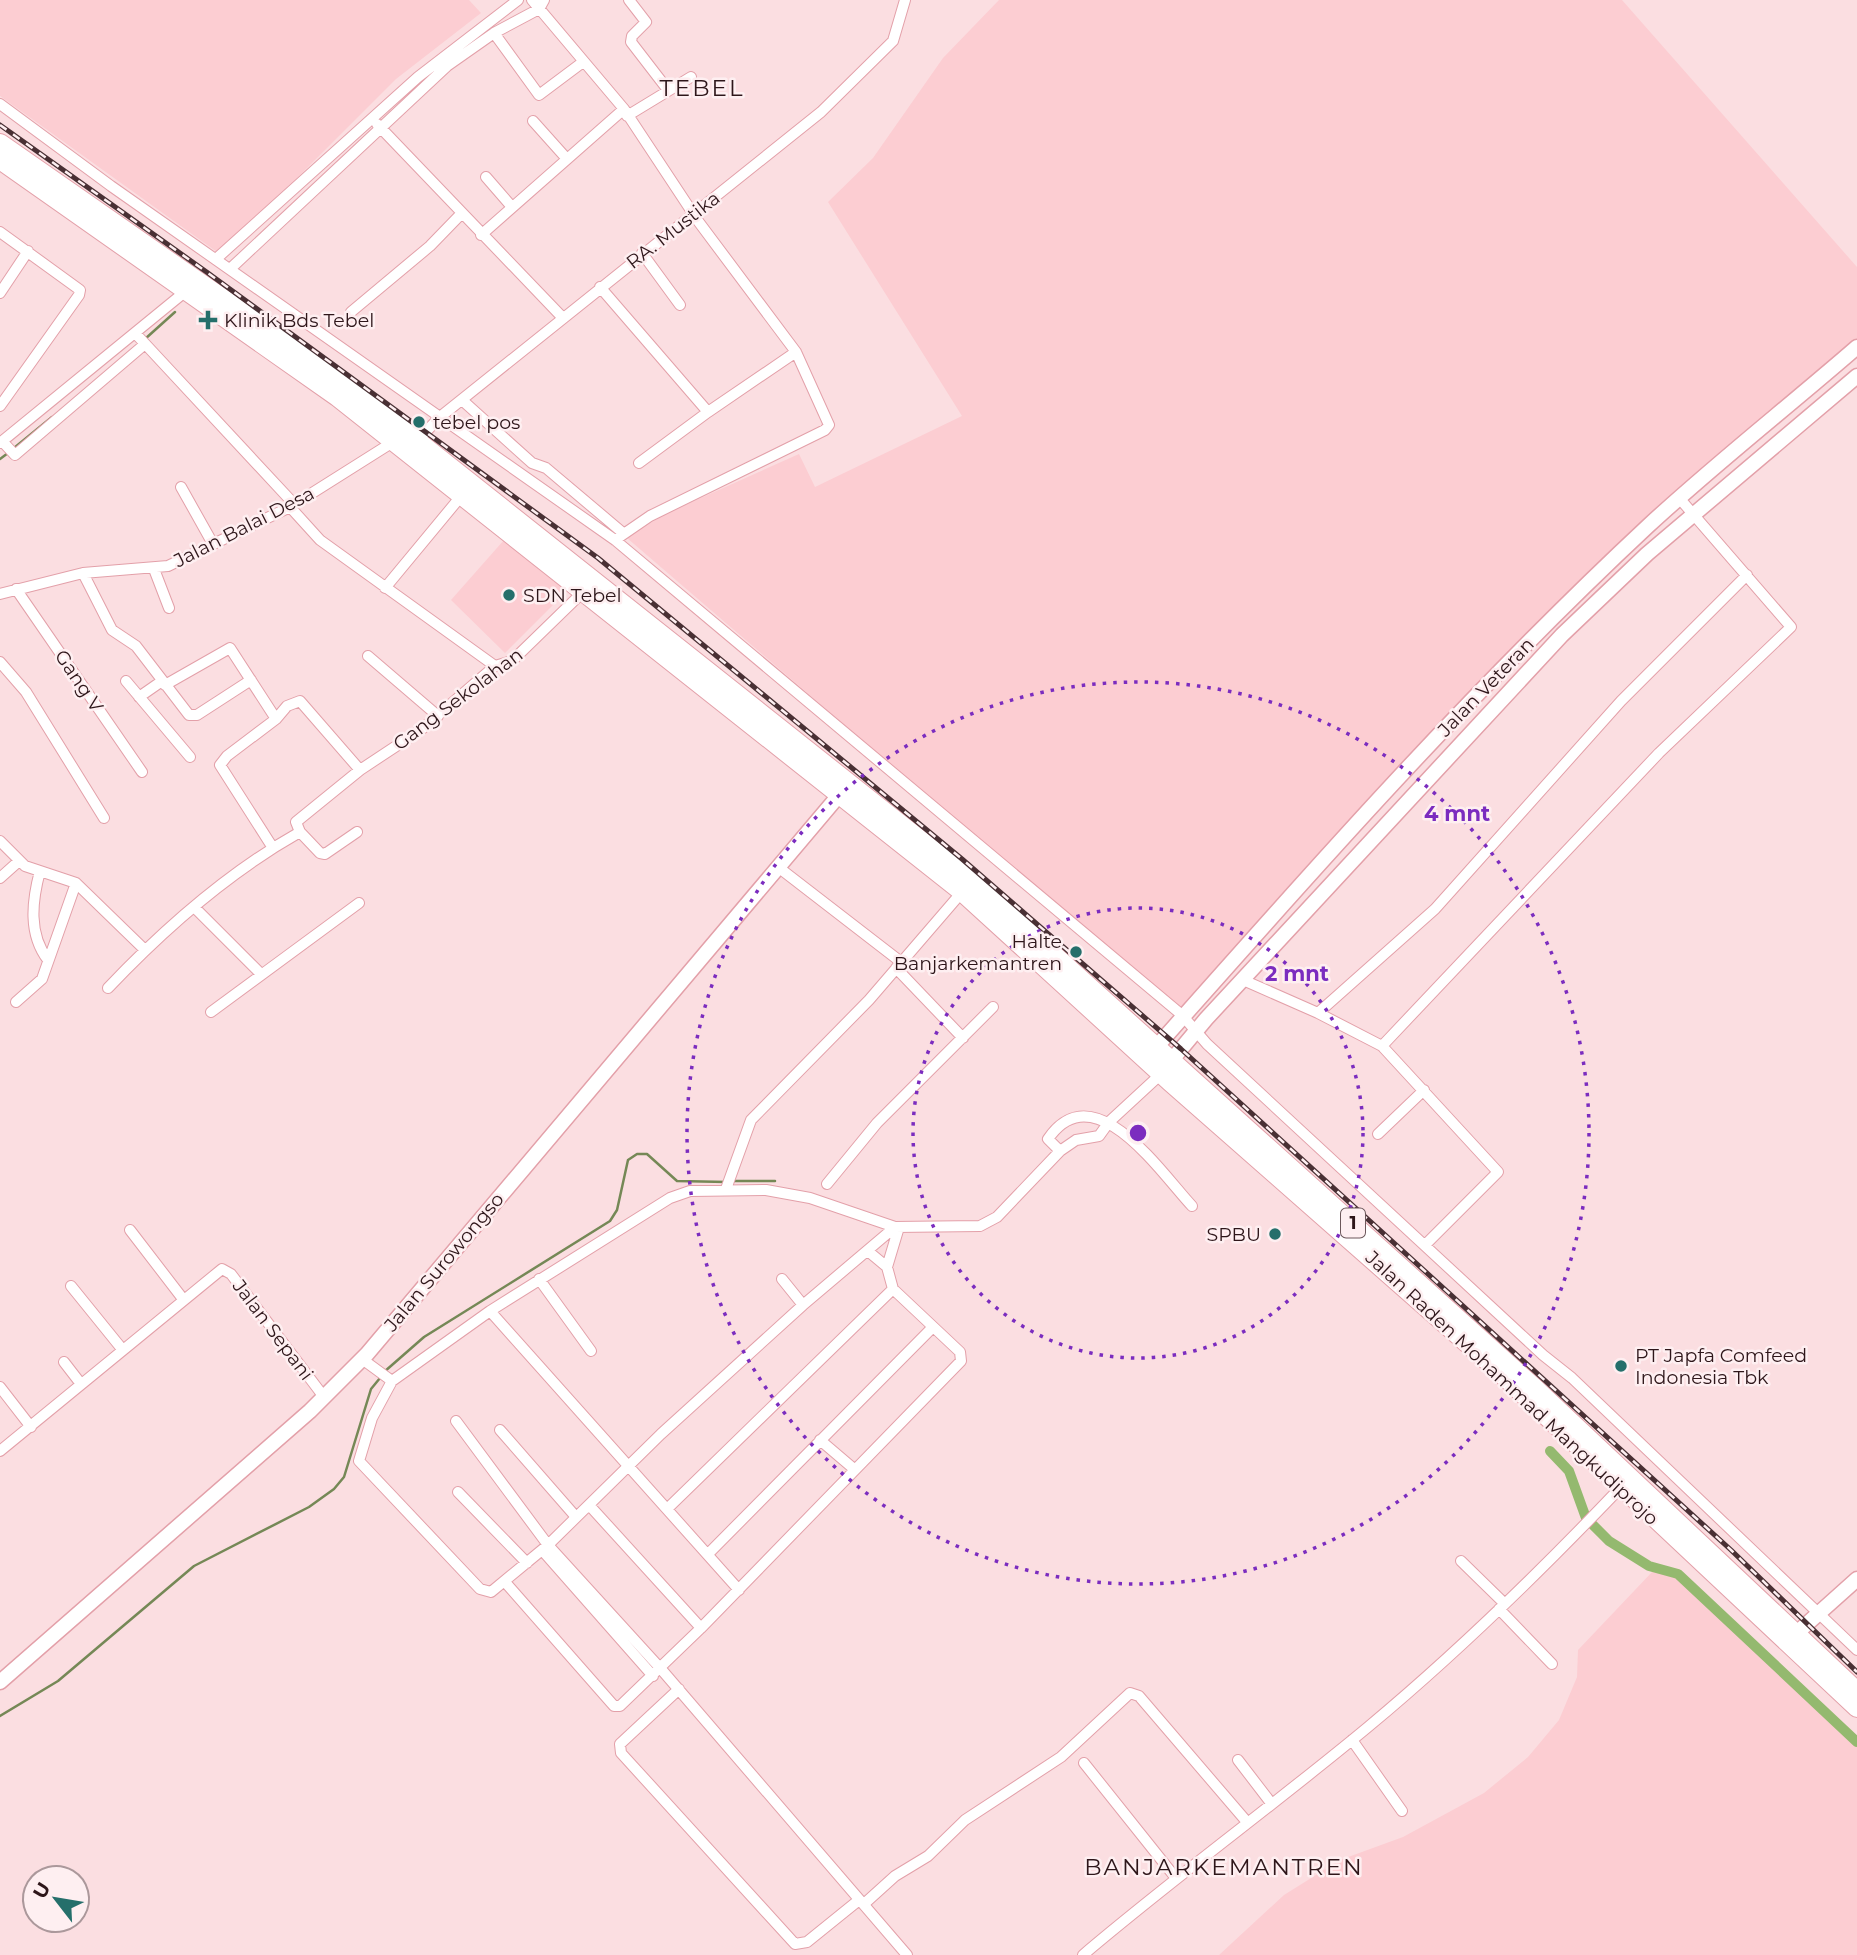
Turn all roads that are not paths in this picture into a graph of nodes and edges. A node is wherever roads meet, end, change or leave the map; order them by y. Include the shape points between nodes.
1 (518, 0) edge
2 (628, 0) edge
3 (905, 0) edge
4 (538, 3) edge
5 (494, 33) junction
6 (583, 62) junction
7 (691, 76) dead end
8 (668, 90) junction
9 (0, 104) edge
10 (625, 112) junction
11 (533, 121) dead end
12 (376, 123) junction
13 (0, 143) edge
14 (567, 159) junction
15 (0, 160) edge
16 (486, 177) dead end
17 (512, 207) junction
18 (462, 213) junction
19 (694, 215) junction
20 (0, 232) edge
21 (481, 235) junction
22 (28, 251) junction
23 (642, 253) junction
24 (223, 264) junction
25 (600, 287) junction
26 (186, 291) junction
27 (0, 293) edge
28 (680, 305) dead end
29 (351, 312) dead end
30 (563, 318) junction
31 (140, 338) junction
32 (1857, 347) edge
33 (796, 352) junction
34 (1857, 376) edge
35 (89, 383) junction
36 (462, 400) junction
37 (66, 404) junction
38 (0, 407) edge
39 (708, 412) junction
40 (440, 417) junction
41 (42, 423) junction
42 (393, 442) junction
43 (416, 442) junction
44 (5, 446) edge
45 (639, 463) dead end
46 (181, 487) dead end
47 (462, 495) junction
48 (1680, 499) junction
49 (292, 506) junction
50 (1695, 514) junction
51 (619, 537) junction
52 (213, 544) junction
53 (154, 569) junction
54 (83, 573) junction
55 (1746, 575) junction
56 (589, 586) junction
57 (385, 588) junction
58 (16, 589) junction
59 (0, 594) edge
60 (169, 608) dead end
61 (368, 656) dead end
62 (0, 662) edge
63 (495, 666) junction
64 (251, 680) junction
65 (126, 681) dead end
66 (163, 683) junction
67 (139, 697) junction
68 (438, 716) junction
69 (276, 719) junction
70 (190, 757) dead end
71 (360, 770) junction
72 (142, 772) dead end
73 (840, 794) junction
74 (104, 818) dead end
75 (300, 832) junction
76 (357, 832) dead end
77 (0, 841) edge
78 (1334, 845) junction
79 (273, 848) junction
80 (19, 861) junction
81 (1352, 864) junction
82 (778, 867) junction
83 (40, 871) junction
84 (0, 878) edge
85 (76, 883) junction
86 (962, 892) junction
87 (359, 903) dead end
88 (194, 907) junction
89 (145, 950) junction
90 (48, 960) junction
91 (898, 965) junction
92 (261, 975) junction
93 (1243, 980) junction
94 (107, 988) dead end
95 (16, 1002) dead end
96 (993, 1007) dead end
97 (211, 1012) dead end
98 (1318, 1013) junction
99 (1182, 1015) junction
100 (1197, 1030) junction
101 (963, 1038) junction
102 (1382, 1046) junction
103 (1150, 1053) junction
104 (1166, 1067) junction
105 (1424, 1090) junction
106 (1103, 1123) junction
107 (1378, 1134) dead end
108 (1056, 1148) junction
109 (728, 1184) junction
110 (827, 1184) dead end
111 (1192, 1206) dead end
112 (897, 1227) junction
113 (130, 1230) dead end
114 (1425, 1245) junction
115 (869, 1252) junction
116 (887, 1267) junction
117 (539, 1279) junction
118 (782, 1279) dead end
119 (71, 1286) dead end
120 (893, 1289) junction
121 (183, 1299) junction
122 (803, 1305) junction
123 (490, 1311) junction
124 (932, 1328) junction
125 (122, 1349) junction
126 (592, 1350) dead end
127 (362, 1359) junction
128 (64, 1362) dead end
129 (385, 1376) junction
130 (80, 1384) junction
131 (0, 1387) edge
132 (324, 1397) junction
133 (456, 1421) dead end
134 (31, 1427) junction
135 (500, 1430) dead end
136 (820, 1440) junction
137 (0, 1451) edge
138 (629, 1466) junction
139 (854, 1469) junction
140 (1621, 1487) junction
141 (458, 1492) dead end
142 (589, 1505) junction
143 (667, 1509) junction
144 (576, 1517) junction
145 (545, 1547) junction
146 (708, 1555) junction
147 (1461, 1561) dead end
148 (527, 1563) junction
149 (1857, 1579) edge
150 (505, 1581) junction
151 (739, 1590) junction
152 (1502, 1606) junction
153 (1818, 1613) junction
154 (701, 1628) junction
155 (1791, 1638) junction
156 (1857, 1650) edge
157 (1552, 1664) dead end
158 (657, 1672) junction
159 (0, 1682) edge
160 (679, 1689) junction
161 (1857, 1691) edge
162 (1857, 1709) edge
163 (1352, 1740) junction
164 (1238, 1760) dead end
165 (1084, 1763) dead end
166 (1271, 1803) junction
167 (1402, 1811) dead end
168 (1247, 1822) junction
169 (1175, 1877) junction
170 (862, 1902) junction
171 (907, 1955) edge
172 (1083, 1955) edge

1 - 12 street via 471,33
2 - 8 street via 646,22 631,42
3 - 19 street, RA. Mustika via 898,32 885,51 821,112
4 - 5 street
4 - 6 street
5 - 6 street via 539,95
5 - 12 street
6 - 10 street
7 - 8 street
8 - 10 street
9 - 24 street
10 - 14 street
10 - 19 street
11 - 14 street
12 - 18 street
12 - 24 street
12 - 24 street
13 - 43 highway, 1 via 346,384
14 - 17 street
15 - 26 highway, 1
16 - 17 street
17 - 21 street
18 - 21 street
18 - 29 street
19 - 23 street, RA. Mustika
19 - 33 street
20 - 22 street
21 - 30 street
22 - 27 street
22 - 38 street via 77,286 79,295
23 - 25 street, RA. Mustika
23 - 28 street
24 - 40 street
25 - 30 street, RA. Mustika
25 - 39 street
26 - 31 street
26 - 42 highway, 1
30 - 36 street, RA. Mustika
31 - 35 street
31 - 35 street
31 - 49 street
32 - 48 main road, Jalan Veteran
33 - 39 street
33 - 51 street via 828,428 650,516
34 - 50 main road, Jalan Veteran
35 - 37 street
35 - 37 street
36 - 40 street, RA. Mustika
36 - 51 street via 532,463 546,468
37 - 41 street
37 - 41 street
39 - 45 street
40 - 43 street, RA. Mustika
40 - 51 street
41 - 44 street
41 - 44 street via 15,455
42 - 47 highway, 1
42 - 49 street, Jalan Balai Desa
43 - 56 highway, 1
46 - 52 street
47 - 56 highway, 1
47 - 57 street
48 - 50 street
48 - 78 main road, Jalan Veteran via 1550,621
49 - 52 street, Jalan Balai Desa
49 - 57 street via 320,540
50 - 55 street
50 - 81 main road, Jalan Veteran via 1562,635
51 - 99 street
52 - 53 street, Jalan Balai Desa
53 - 54 street, Jalan Balai Desa
53 - 60 street
54 - 58 street, Jalan Balai Desa
54 - 66 street via 113,630 136,646
55 - 98 street via 1621,701 1435,909
55 - 102 street via 1791,627 1659,752
56 - 63 street, Gang Sekolahan via 512,661
56 - 73 highway, 1
56 - 103 highway, 1 via 970,879
57 - 63 street
58 - 59 street, Jalan Balai Desa
58 - 72 street, Gang V
61 - 68 street
62 - 74 street via 26,692
63 - 68 street, Gang Sekolahan
64 - 66 street via 230,648
64 - 66 street via 195,717
64 - 69 street
65 - 67 street
66 - 67 street
67 - 70 street
68 - 71 street, Gang Sekolahan
69 - 71 street via 290,704 300,701
69 - 79 street via 220,765
71 - 75 street, Gang Sekolahan via 296,822
73 - 82 main road, Jalan Surowongso
73 - 86 highway, 1
75 - 76 street via 322,854
75 - 79 street
77 - 80 street
78 - 81 main road
78 - 99 main road, Jalan Veteran
79 - 88 street
80 - 83 street
80 - 84 street
81 - 93 main road, Jalan Veteran
82 - 91 street
82 - 127 main road, Jalan Surowongso
83 - 85 street
83 - 90 street via 34,923 38,945
85 - 89 street
85 - 90 street
86 - 91 street
86 - 103 highway, 1
87 - 92 street
88 - 89 street
88 - 92 street
89 - 94 street
90 - 95 street via 38,985
91 - 101 street
91 - 109 street via 751,1120
92 - 97 street
93 - 98 street
93 - 100 main road, Jalan Veteran
96 - 101 street
98 - 102 street
99 - 100 street
99 - 103 main road, Jalan Veteran
100 - 104 main road, Jalan Veteran
100 - 114 street
101 - 110 street via 877,1123
102 - 105 street
103 - 104 highway, 1
104 - 106 street
104 - 140 highway, Jalan Raden Mohammad Mangkudiprojo / 1
104 - 155 highway, Jalan Raden Mohammad Mangkudiprojo / 1 via 1534,1387
105 - 107 street
105 - 114 street via 1498,1172
106 - 108 street
106 - 108 street via 1071,1121 1052,1135
106 - 111 street via 1139,1147
108 - 112 street via 997,1217 981,1226
109 - 112 street via 810,1198
109 - 117 street via 670,1198
112 - 115 street
112 - 116 street
113 - 121 street
114 - 153 street via 1581,1386
115 - 116 street
115 - 122 street
116 - 120 street
117 - 123 street
117 - 126 street
118 - 122 street
119 - 125 street
120 - 124 street
120 - 143 street
121 - 125 street
121 - 132 street, Jalan Sepani via 218,1270 231,1274
122 - 138 street
123 - 129 street
123 - 138 street
124 - 136 street
124 - 139 street via 960,1352 961,1361
125 - 130 street
127 - 129 street
127 - 132 main road, Jalan Surowongso
128 - 130 street
129 - 150 street via 359,1461 484,1592
130 - 134 street
131 - 134 street
132 - 159 main road, Jalan Surowongso
133 - 145 street
134 - 137 street
135 - 144 street
136 - 139 street
136 - 146 street
138 - 142 street
138 - 143 street
139 - 151 street
140 - 152 street
140 - 155 highway, Jalan Raden Mohammad Mangkudiprojo / 1
141 - 148 street
142 - 144 street
142 - 154 street
143 - 146 street
144 - 145 street
145 - 148 street
145 - 158 street
146 - 151 street
147 - 152 street
148 - 150 street
149 - 153 main road
150 - 158 street via 614,1706 620,1706
151 - 154 street
152 - 157 street
152 - 163 street
153 - 155 main road
153 - 156 street
154 - 158 street
155 - 161 highway, Jalan Raden Mohammad Mangkudiprojo / 1
155 - 162 highway, Jalan Raden Mohammad Mangkudiprojo / 1
158 - 160 street
160 - 170 street
160 - 170 street via 620,1744 619,1751 795,1944 807,1942
163 - 166 street
163 - 167 street
164 - 166 street
165 - 169 street
166 - 168 street
168 - 169 street
168 - 170 street via 1139,1696 1130,1693 1061,1757 965,1820 928,1856
169 - 172 street
170 - 171 street

